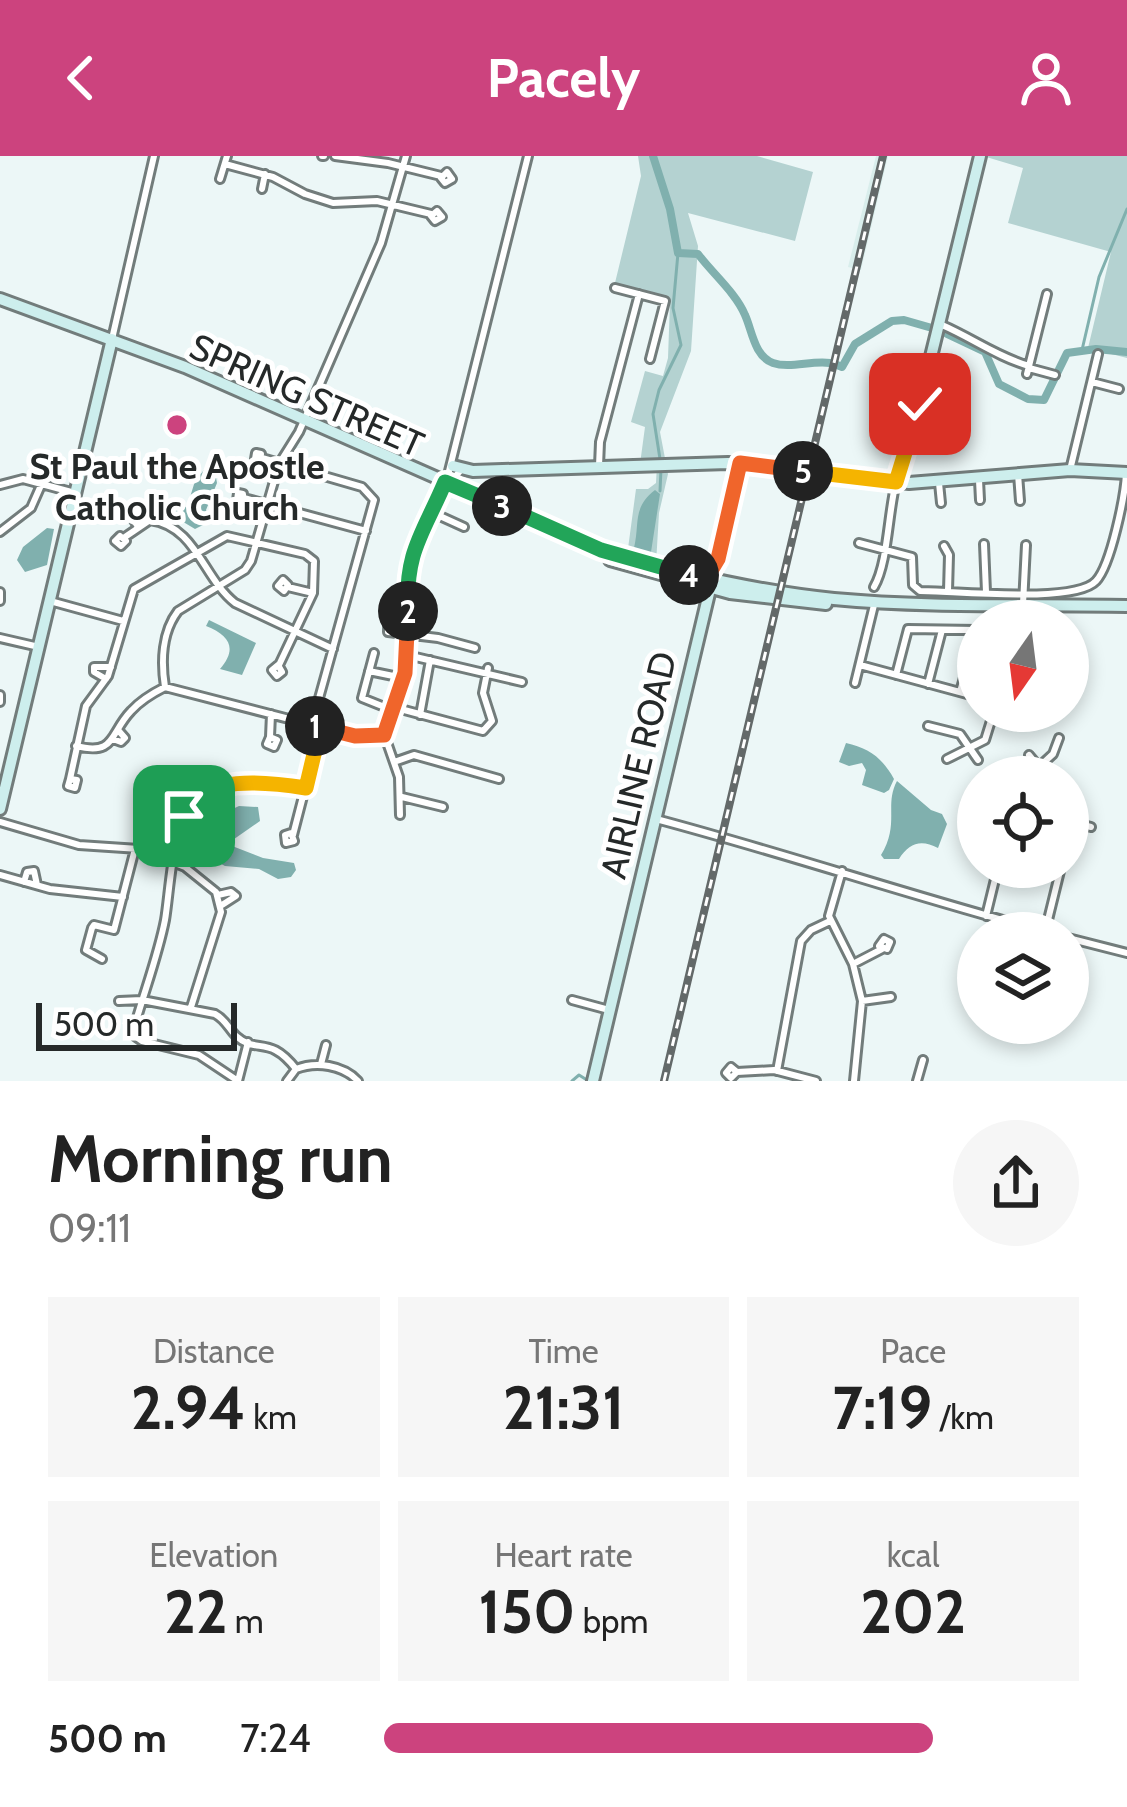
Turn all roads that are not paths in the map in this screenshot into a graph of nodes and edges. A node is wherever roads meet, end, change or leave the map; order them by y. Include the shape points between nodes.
1 (335, 156) edge
2 (406, 156) edge
3 (528, 156) edge
4 (980, 156) edge
5 (154, 159) edge
6 (226, 160) edge
7 (403, 166) junction
8 (266, 175) junction
9 (441, 176) dead end
10 (220, 179) dead end
11 (262, 189) dead end
12 (393, 205) junction
13 (431, 214) dead end
14 (615, 288) dead end
15 (1047, 294) dead end
16 (638, 295) junction
17 (7, 305) edge
18 (938, 330) junction
19 (111, 342) junction
20 (1098, 354) dead end
21 (650, 359) dead end
22 (1028, 369) junction
23 (1055, 375) dead end
24 (1092, 382) junction
25 (1119, 389) dead end
26 (303, 422) junction
27 (262, 458) dead end
28 (740, 463) junction
29 (279, 464) junction
30 (599, 466) junction
31 (457, 469) joint
32 (1070, 470) junction
33 (1127, 473) edge
34 (1018, 474) junction
35 (978, 477) junction
36 (939, 481) junction
37 (1, 482) edge
38 (896, 482) junction
39 (42, 483) junction
40 (444, 485) junction
41 (75, 493) junction
42 (244, 498) dead end
43 (980, 500) dead end
44 (1020, 501) dead end
45 (941, 503) dead end
46 (266, 504) junction
47 (431, 512) junction
48 (147, 521) junction
49 (464, 526) dead end
50 (138, 527) junction
51 (366, 530) junction
52 (0, 532) edge
53 (125, 538) dead end
54 (256, 541) junction
55 (859, 543) dead end
56 (984, 544) dead end
57 (1026, 545) dead end
58 (944, 547) dead end
59 (885, 549) junction
60 (198, 553) junction
61 (718, 559) junction
62 (644, 571) junction
63 (690, 579) junction
64 (712, 585) junction
65 (218, 586) junction
66 (288, 586) dead end
67 (734, 589) junction
68 (764, 590) junction
69 (948, 591) junction
70 (0, 592) edge
71 (407, 592) junction
72 (986, 592) junction
73 (313, 593) junction
74 (875, 598) junction
75 (1009, 600) edge
76 (1021, 600) edge
77 (1038, 600) edge
78 (0, 601) edge
79 (50, 601) junction
80 (957, 603) edge
81 (1089, 605) edge
82 (707, 606) junction
83 (1127, 606) edge
84 (123, 621) junction
85 (943, 630) junction
86 (957, 630) edge
87 (294, 632) junction
88 (409, 633) junction
89 (0, 638) edge
90 (39, 647) junction
91 (475, 648) dead end
92 (333, 649) junction
93 (374, 653) dead end
94 (407, 655) junction
95 (430, 658) junction
96 (279, 665) dead end
97 (860, 665) junction
98 (111, 667) junction
99 (369, 670) junction
100 (488, 670) junction
101 (896, 675) junction
102 (403, 678) junction
103 (106, 679) junction
104 (522, 682) dead end
105 (855, 683) dead end
106 (928, 684) junction
107 (165, 687) junction
108 (957, 691) edge
109 (392, 708) junction
110 (271, 714) junction
111 (420, 715) junction
112 (315, 725) junction
113 (928, 726) dead end
114 (988, 732) edge
115 (384, 735) junction
116 (270, 737) dead end
117 (1059, 738) dead end
118 (76, 746) junction
119 (969, 748) junction
120 (975, 756) edge
121 (1051, 756) edge
122 (947, 759) dead end
123 (394, 762) junction
124 (70, 779) dead end
125 (500, 779) dead end
126 (3, 786) edge
127 (306, 788) junction
128 (402, 797) junction
129 (443, 808) dead end
130 (0, 809) edge
131 (400, 815) dead end
132 (656, 819) junction
133 (0, 822) edge
134 (293, 835) dead end
135 (135, 849) junction
136 (173, 862) junction
137 (842, 871) junction
138 (0, 875) edge
139 (24, 882) junction
140 (37, 885) junction
141 (218, 895) junction
142 (123, 897) junction
143 (221, 905) junction
144 (973, 912) edge
145 (830, 921) junction
146 (1089, 943) edge
147 (882, 949) dead end
148 (1127, 953) edge
149 (102, 958) dead end
150 (854, 964) junction
151 (891, 997) dead end
152 (142, 1000) junction
153 (572, 1000) dead end
154 (119, 1001) dead end
155 (862, 1001) junction
156 (191, 1007) junction
157 (610, 1010) junction
158 (248, 1042) junction
159 (326, 1045) dead end
160 (922, 1060) dead end
161 (321, 1064) junction
162 (296, 1069) junction
163 (777, 1071) junction
164 (737, 1072) dead end
165 (238, 1081) edge
166 (287, 1081) edge
167 (358, 1081) edge
168 (593, 1081) edge
169 (816, 1081) edge
170 (854, 1081) edge
171 (917, 1081) edge

1 - 7 street
2 - 7 street
3 - 31 street
4 - 18 street
5 - 19 street
6 - 8 street
6 - 10 street
7 - 9 street
7 - 12 street
8 - 11 street
8 - 12 street via 333,203
12 - 13 street
12 - 26 street
14 - 16 street
15 - 22 street
16 - 21 street via 665,301
16 - 30 street
17 - 19 street, SPRING STREET
18 - 22 street via 988,345
18 - 38 street
19 - 26 street, SPRING STREET
19 - 41 street
20 - 24 street
22 - 23 street
24 - 25 street
24 - 32 street
26 - 29 street
26 - 40 street, SPRING STREET
27 - 29 street
28 - 30 street
28 - 38 street
28 - 61 street, AIRLINE ROAD
29 - 46 street
29 - 51 street via 362,487 373,496
30 - 31 street
32 - 33 street
32 - 34 street
33 - 77 street via 1123,510 1095,582
34 - 35 street
34 - 44 street
35 - 36 street
35 - 43 street
36 - 38 street
36 - 45 street
37 - 39 street
38 - 59 street
39 - 41 street
39 - 52 street via 32,508
40 - 47 street
40 - 62 street, SPRING STREET
40 - 63 street, SPRING STREET
41 - 79 street
42 - 46 street
46 - 51 street
46 - 54 street
47 - 49 street
47 - 71 street via 414,544
48 - 50 street
48 - 50 street via 136,510
48 - 60 street via 176,529
50 - 53 street
51 - 92 street
54 - 60 street via 226,536
54 - 65 street via 247,568
54 - 73 street via 313,560
55 - 59 street
56 - 72 street
57 - 76 street
58 - 69 street
59 - 69 street via 911,557 915,589
59 - 74 street
60 - 65 street
60 - 84 street via 134,589
61 - 63 street via 709,574
61 - 64 street, AIRLINE ROAD
61 - 67 street
62 - 63 street, SPRING STREET
62 - 64 street
63 - 64 street, SPRING STREET
63 - 82 street
64 - 67 street, SPRING STREET
64 - 68 street
64 - 82 street, AIRLINE ROAD
65 - 87 street
65 - 107 street via 171,620 161,664
66 - 73 street
67 - 68 street, SPRING STREET
67 - 74 street, SPRING STREET via 792,602
67 - 82 street
68 - 74 street, SPRING STREET
69 - 72 street
70 - 78 street
71 - 88 street
71 - 88 street via 392,595 386,629
72 - 75 street
73 - 87 street
74 - 80 street, SPRING STREET
74 - 97 street
79 - 84 street
79 - 90 street
81 - 83 street, SPRING STREET
82 - 132 street, AIRLINE ROAD
84 - 98 street
85 - 86 street
85 - 101 street via 908,629
85 - 106 street
87 - 92 street
87 - 96 street
88 - 91 street
88 - 94 street
89 - 90 street
90 - 126 street
92 - 112 street
93 - 99 street
94 - 95 street
94 - 102 street
95 - 100 street
95 - 111 street
97 - 101 street
97 - 105 street
98 - 103 street
98 - 103 street via 94,668
99 - 102 street
99 - 109 street via 362,698
100 - 104 street
100 - 111 street via 487,729
101 - 106 street
102 - 109 street
103 - 118 street via 86,706
106 - 108 street
107 - 110 street
107 - 118 street via 130,711 113,740 95,750
109 - 111 street
109 - 115 street
110 - 112 street
110 - 116 street
112 - 115 street
112 - 127 street
113 - 119 street via 960,734
114 - 119 street
115 - 123 street
117 - 121 street
118 - 124 street
119 - 120 street
119 - 122 street
123 - 125 street via 414,755
123 - 128 street
126 - 130 street
127 - 134 street
127 - 136 street via 197,793
128 - 129 street
128 - 131 street
132 - 137 street
132 - 157 street, AIRLINE ROAD
133 - 135 street via 79,845
135 - 136 street
135 - 142 street
136 - 141 street
136 - 152 street
137 - 144 street
137 - 145 street
138 - 139 street
139 - 140 street
139 - 140 street via 34,871
140 - 142 street
141 - 143 street
141 - 143 street via 236,896
142 - 149 street via 115,930 92,928 86,950
143 - 156 street
145 - 150 street
145 - 163 street via 805,934 797,952
146 - 148 street
147 - 150 street
150 - 155 street
151 - 155 street
152 - 154 street
152 - 156 street
152 - 165 street via 135,1036 199,1055
153 - 157 street
155 - 170 street
156 - 158 street via 224,1018
157 - 168 street, AIRLINE ROAD
158 - 162 street via 282,1051
158 - 165 street
159 - 161 street
160 - 171 street
161 - 162 street
161 - 167 street
162 - 166 street
163 - 164 street
163 - 169 street

